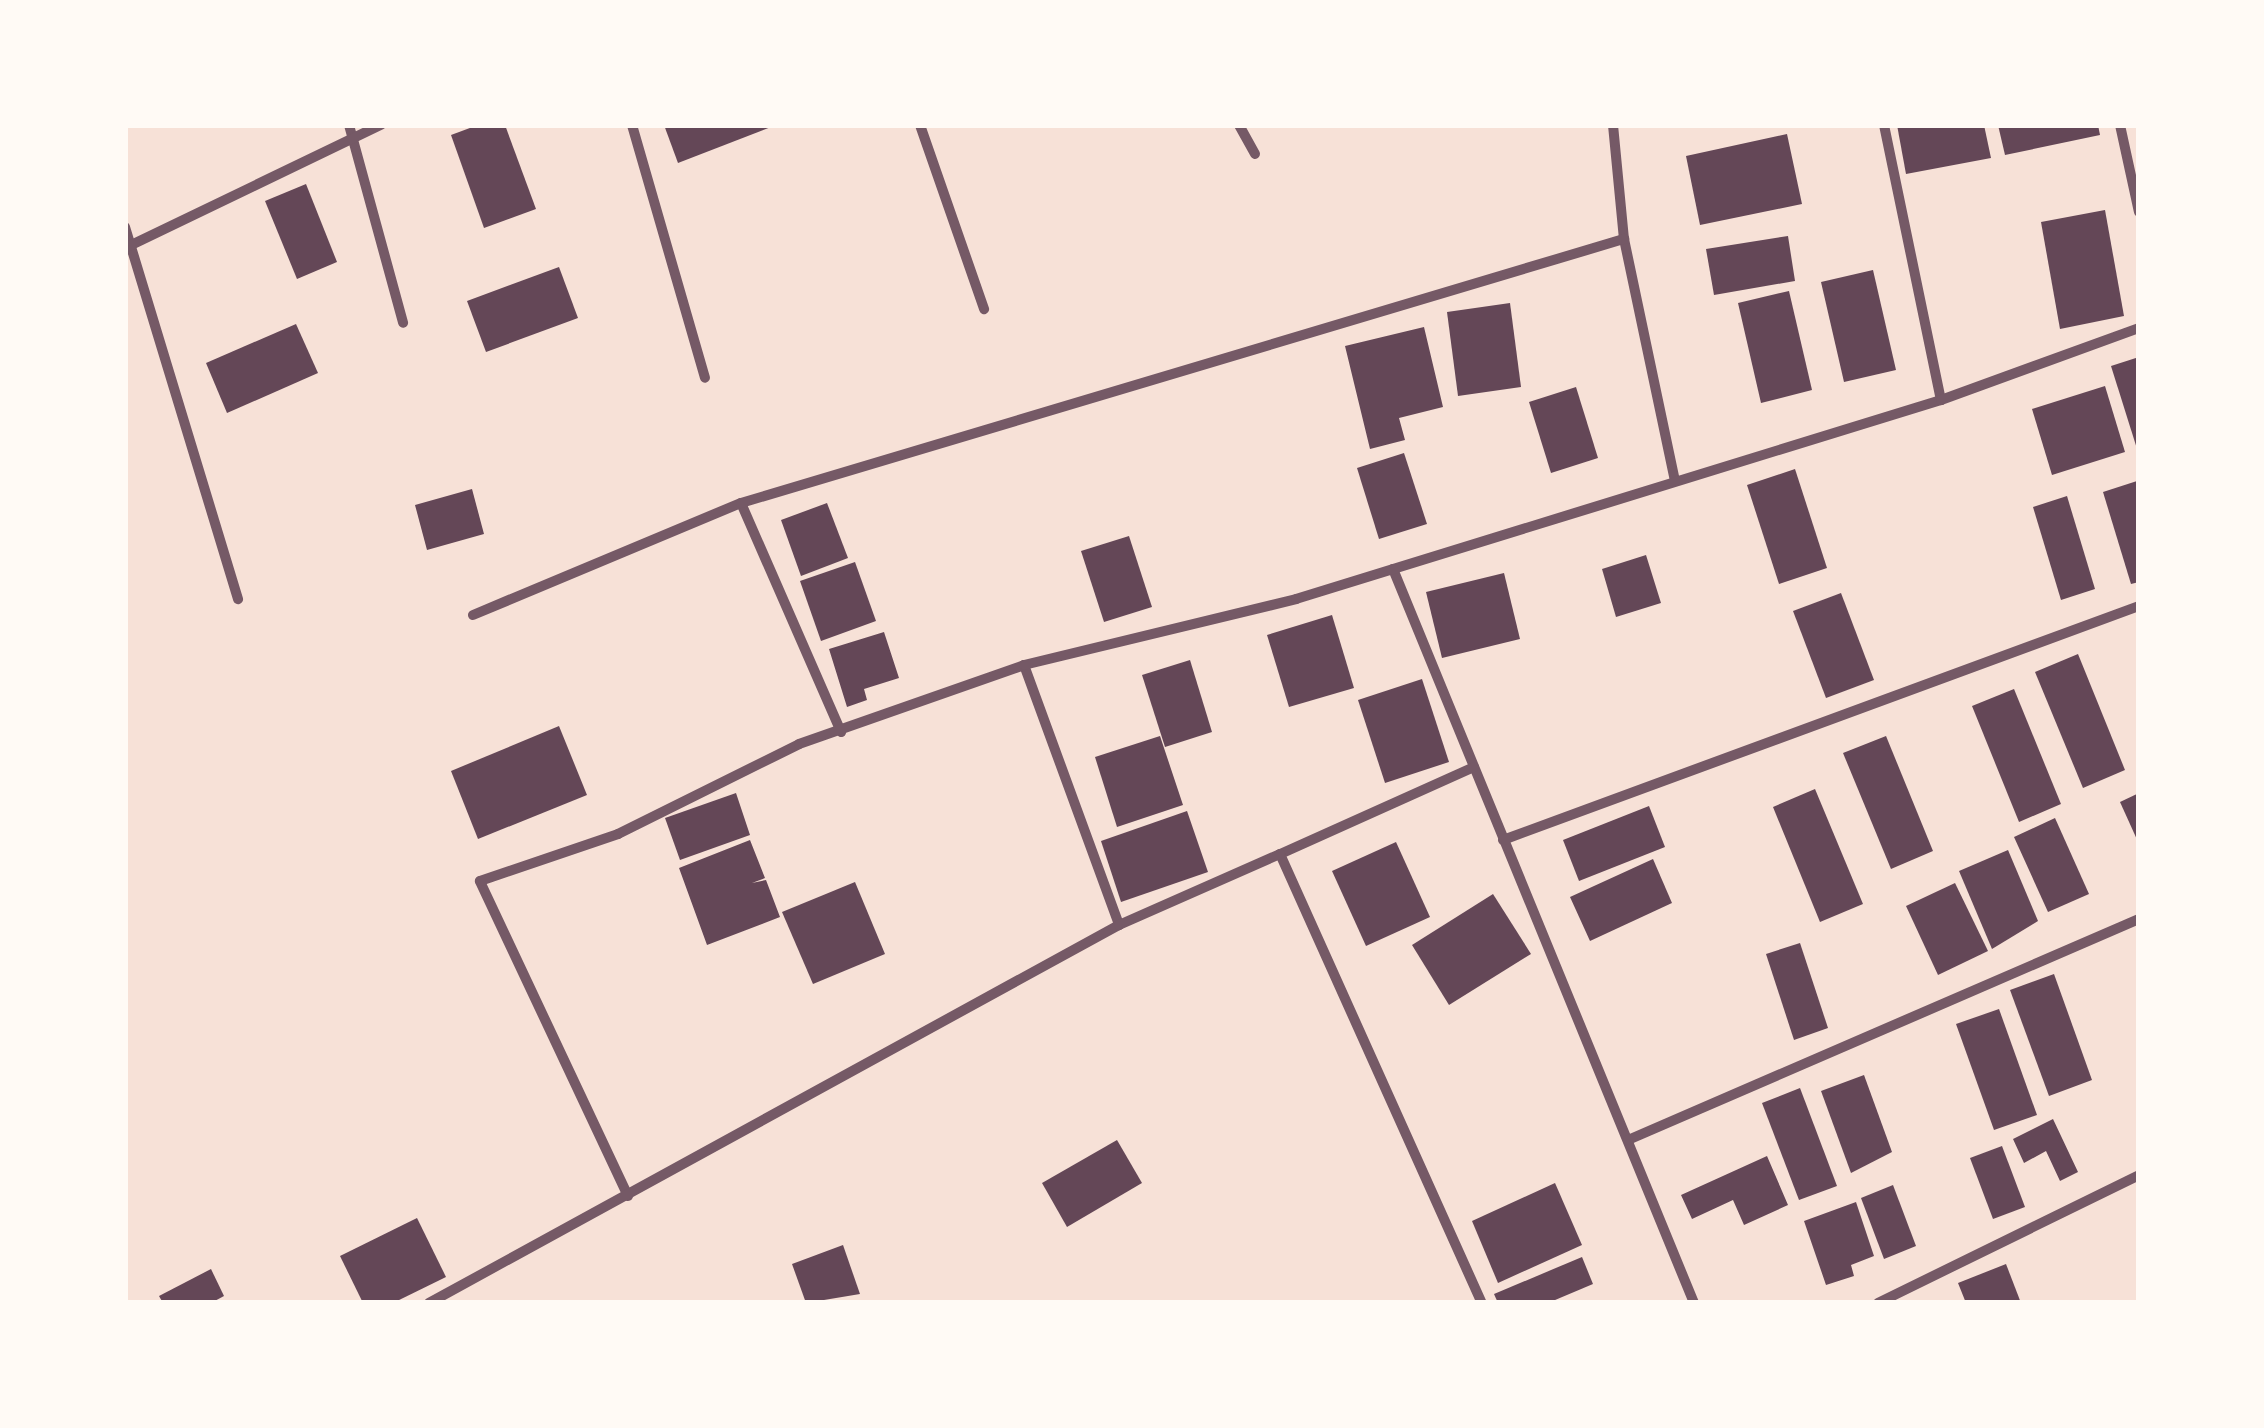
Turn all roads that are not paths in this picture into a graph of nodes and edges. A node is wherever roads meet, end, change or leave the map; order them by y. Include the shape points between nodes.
1 (381, 125) edge
2 (632, 125) edge
3 (920, 125) edge
4 (1240, 125) edge
5 (1613, 125) edge
6 (1884, 125) edge
7 (2120, 125) edge
8 (352, 130) edge
9 (1256, 154) dead end
10 (2139, 212) edge
11 (125, 227) edge
12 (1624, 239) junction
13 (129, 247) edge
14 (984, 310) dead end
15 (402, 323) dead end
16 (2139, 328) edge
17 (704, 378) dead end
18 (1941, 400) junction
19 (1675, 480) junction
20 (742, 503) junction
21 (1393, 569) junction
22 (238, 599) dead end
23 (2139, 606) edge
24 (473, 615) dead end
25 (1024, 665) junction
26 (841, 732) junction
27 (1474, 766) junction
28 (1503, 840) junction
29 (1280, 854) junction
30 (2139, 920) edge
31 (1118, 925) junction
32 (1628, 1140) junction
33 (2139, 1175) edge
34 (628, 1196) junction
35 (429, 1303) edge
36 (1482, 1303) edge
37 (1694, 1303) edge
38 (1878, 1303) edge

1 - 8 street
2 - 17 street
3 - 14 street
4 - 9 street
5 - 12 street
6 - 18 street
7 - 10 street
8 - 13 street
8 - 15 street
11 - 13 street
12 - 19 street
12 - 20 street
13 - 22 street
16 - 18 street
18 - 19 street
19 - 21 street
20 - 24 street
20 - 26 street
21 - 25 street
21 - 27 street
23 - 28 street
25 - 26 street
25 - 31 street
26 - 34 street via 799,744 618,834 480,881
27 - 28 street
27 - 29 street
28 - 32 street
29 - 31 street
29 - 36 street
30 - 32 street
31 - 34 street
32 - 37 street
33 - 38 street
34 - 35 street

